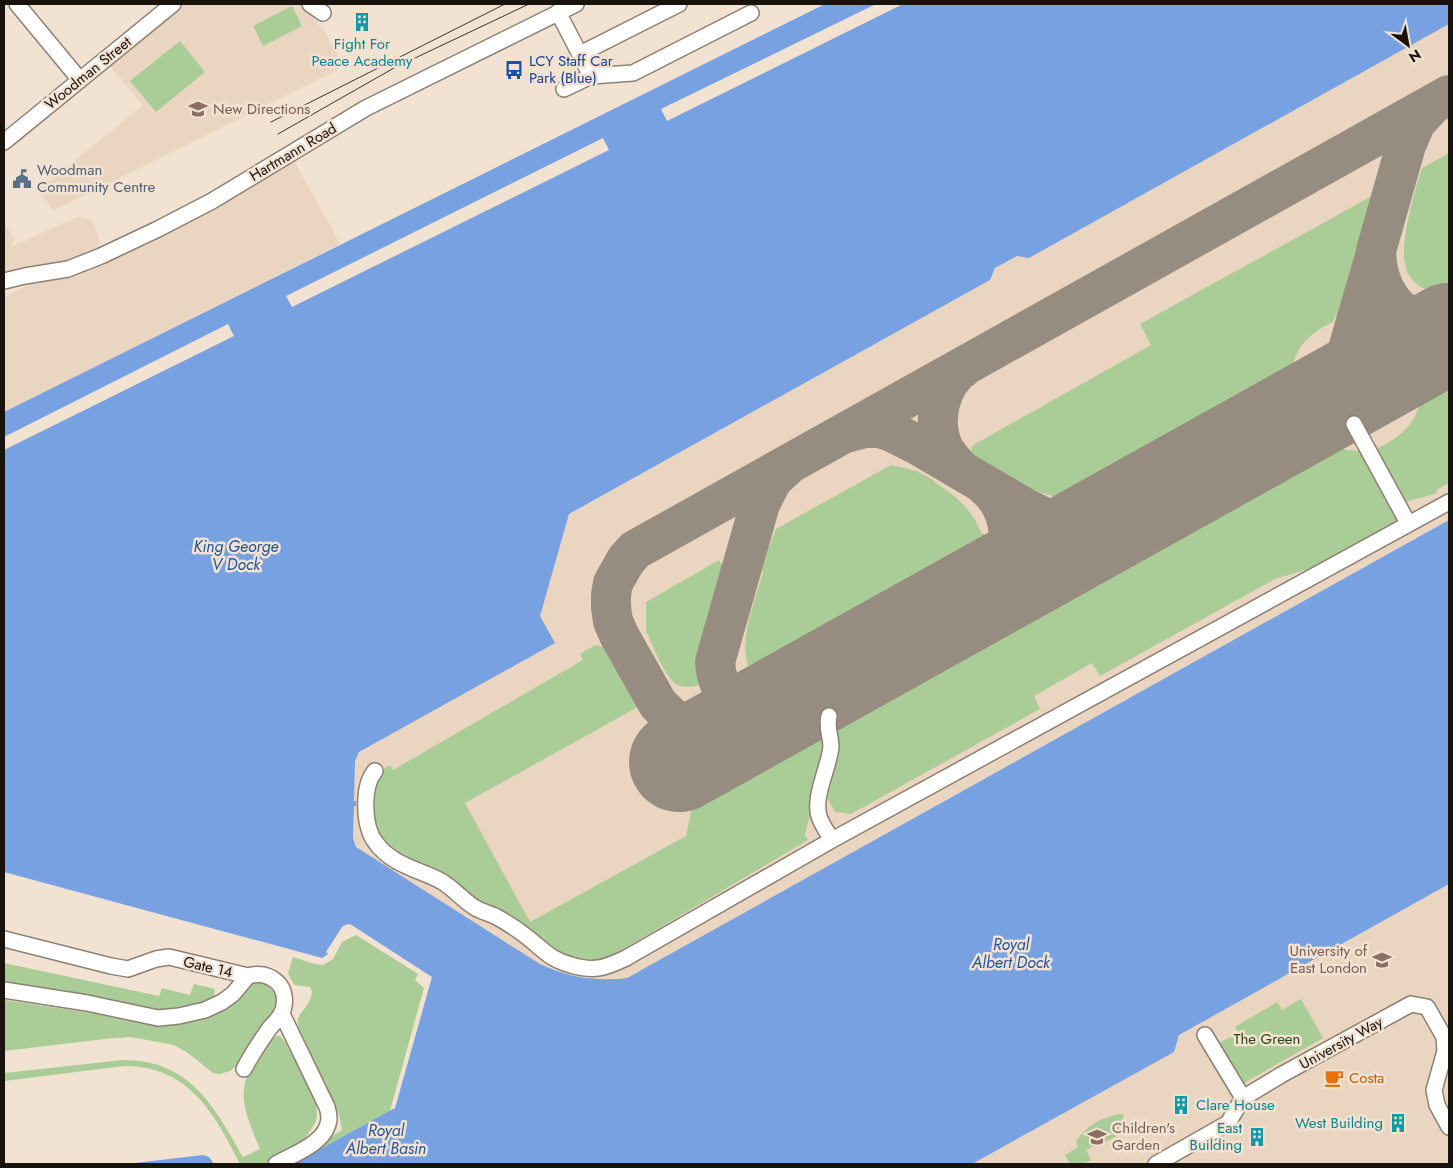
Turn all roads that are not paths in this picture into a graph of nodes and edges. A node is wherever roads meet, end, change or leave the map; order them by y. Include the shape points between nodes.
1 (17, 4) edge
2 (576, 4) edge
3 (679, 4) edge
4 (168, 5) edge
5 (558, 12) junction
6 (751, 13) dead end
7 (580, 54) junction
8 (591, 76) junction
9 (80, 80) junction
10 (564, 89) dead end
11 (4, 142) edge
12 (4, 281) edge
13 (1354, 424) dead end
14 (1449, 502) edge
15 (1408, 523) junction
16 (829, 716) dead end
17 (375, 771) dead end
18 (832, 840) junction
19 (4, 939) edge
20 (248, 976) junction
21 (4, 990) edge
22 (282, 1014) junction
23 (1205, 1035) dead end
24 (1446, 1035) edge
25 (244, 1068) dead end
26 (1242, 1098) junction
27 (1449, 1126) edge
28 (276, 1164) edge
29 (1156, 1164) edge

1 - 9 street
2 - 5 street, Hartmann Road
3 - 7 street
4 - 9 street, Woodman Street
5 - 7 street
5 - 12 street, Hartmann Road via 366,108 212,201 158,229 68,269
6 - 8 street via 633,73
7 - 8 street
8 - 10 street
9 - 11 street, Woodman Street
13 - 15 street
14 - 15 street
15 - 18 street
16 - 18 street via 827,727 831,747 818,810
17 - 18 street via 369,781 366,816 371,836 381,849 406,867 449,886 476,908 529,938 559,962 584,968 606,967 626,958
19 - 20 street, Gate 14 via 128,969 169,957
20 - 21 street via 233,994 205,1010 158,1018
20 - 22 street, Gate 14 via 266,975 279,984 285,998
22 - 25 street
22 - 28 street via 327,1107 329,1118 320,1137
23 - 26 street
24 - 26 street, University Way via 1427,1007 1411,1004
24 - 27 street, University Way via 1434,1090 1437,1105
26 - 29 street via 1228,1123

